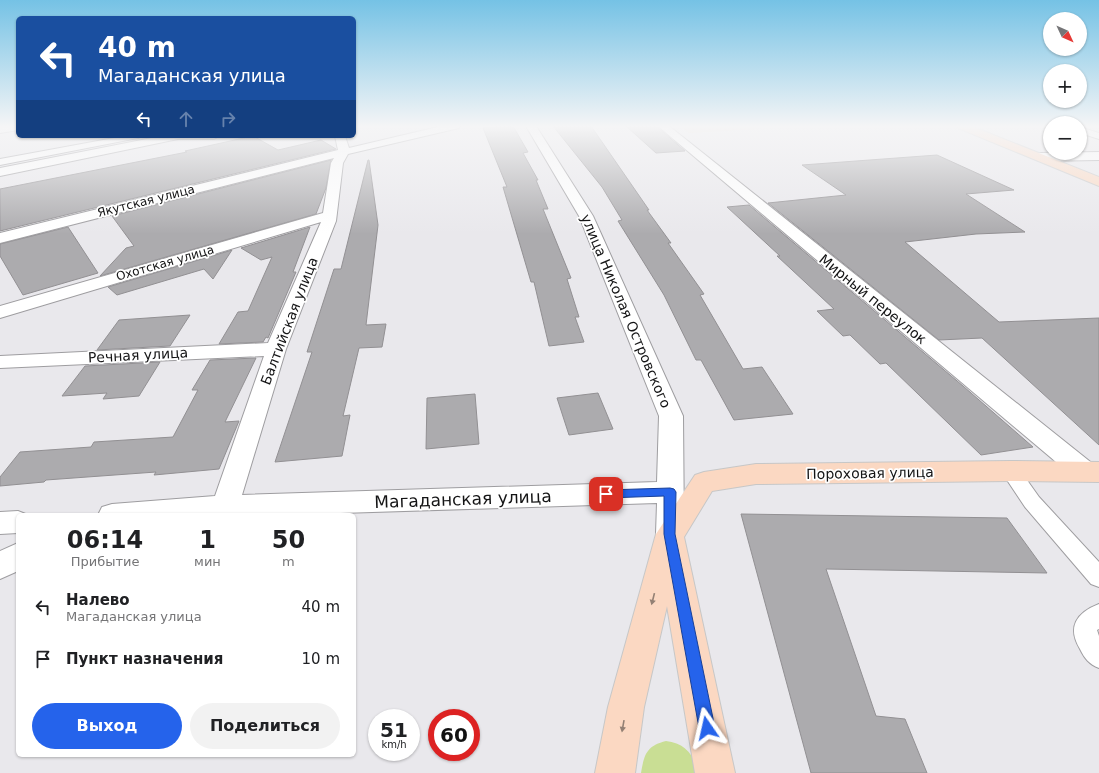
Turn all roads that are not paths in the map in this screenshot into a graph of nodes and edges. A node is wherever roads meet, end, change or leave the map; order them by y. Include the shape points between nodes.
1 (49, 162) edge
2 (276, 162) edge
3 (337, 162) edge
4 (553, 162) edge
5 (708, 162) edge
6 (1052, 162) edge
7 (0, 172) edge
8 (1099, 182) edge
9 (330, 215) junction
10 (0, 238) edge
11 (0, 312) edge
12 (276, 349) junction
13 (0, 362) edge
14 (1010, 471) junction
15 (1091, 471) edge
16 (670, 492) junction
17 (225, 506) junction
18 (137, 513) edge
19 (16, 522) edge
20 (0, 523) edge
21 (670, 534) junction
22 (16, 557) edge
23 (0, 566) edge
24 (1099, 577) edge
25 (1099, 615) edge
26 (1099, 656) edge
27 (615, 773) edge
28 (716, 773) edge

1 - 7 street
2 - 10 street, Якутская улица
3 - 9 street, Балтийская улица
4 - 16 street, улица Николая Островского via 586,216 671,416
5 - 15 street, Мирный переулок
6 - 8 main road
9 - 11 street, Охотская улица
9 - 12 street, Балтийская улица
12 - 13 street, Речная улица
12 - 17 street, Балтийская улица
14 - 15 main road, Пороховая улица
14 - 21 main road, Пороховая улица via 756,474 704,482
14 - 24 lane via 1032,502
16 - 17 street, Магаданская улица
16 - 21 street, улица Николая Островского
17 - 18 street, Магаданская улица
19 - 20 street
21 -> 27 main road, улица Николая Островского via 626,707
21 - 28 main road, улица Николая Островского
22 - 23 street
25 - 26 lane via 1088,621 1085,636

